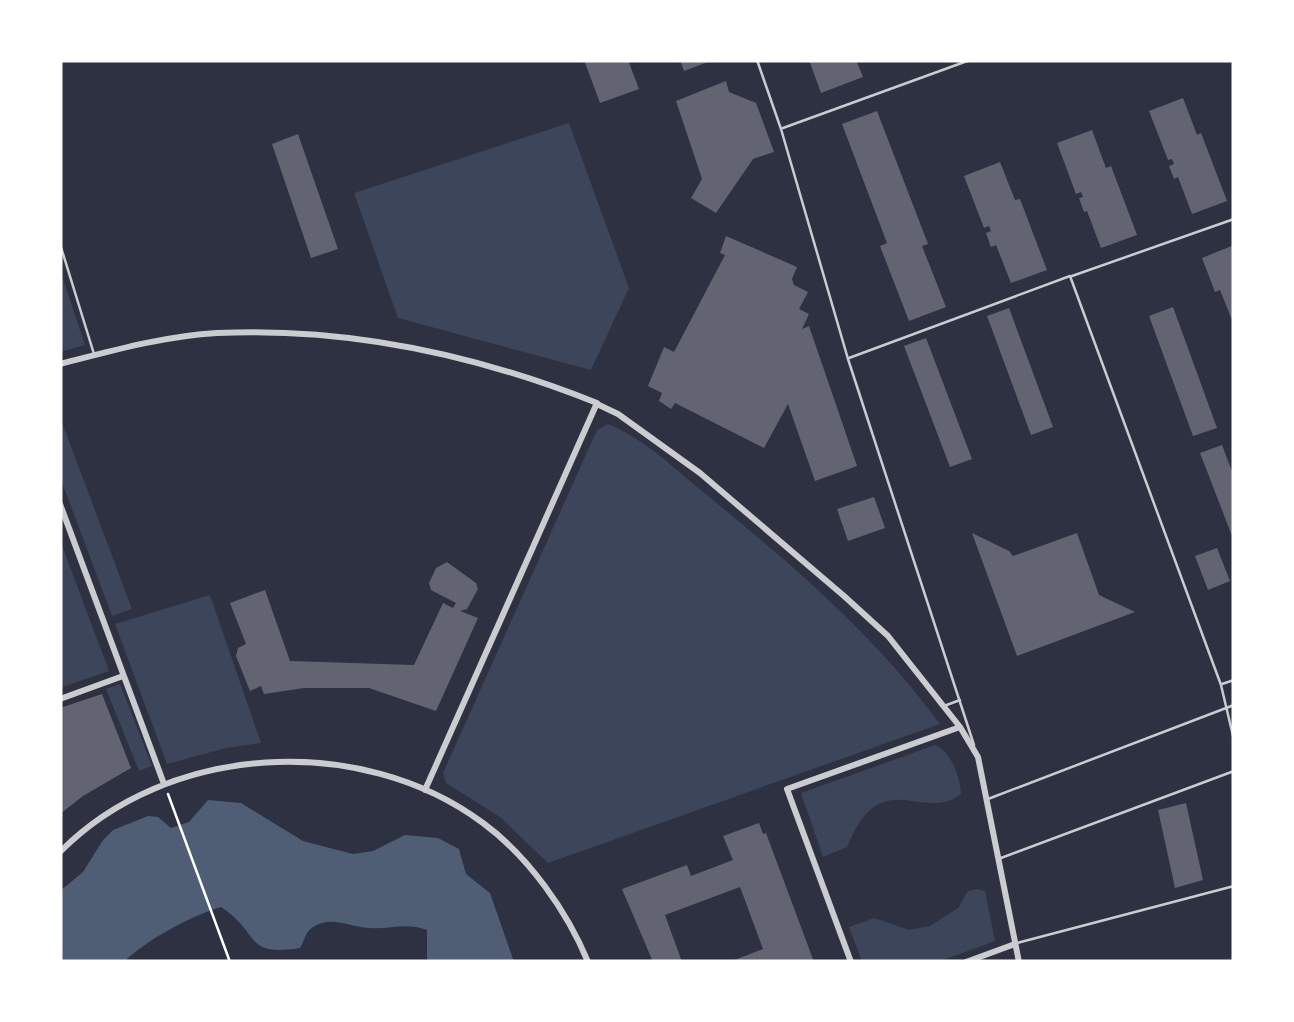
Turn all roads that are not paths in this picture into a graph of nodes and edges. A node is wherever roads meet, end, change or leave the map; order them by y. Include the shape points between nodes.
1 (757, 60) edge
2 (970, 60) edge
3 (781, 129) junction
4 (1234, 219) edge
5 (60, 244) edge
6 (1070, 276) junction
7 (95, 355) junction
8 (848, 359) junction
9 (60, 364) edge
10 (597, 404) junction
11 (60, 504) edge
12 (123, 676) junction
13 (1234, 680) edge
14 (1221, 685) junction
15 (60, 699) edge
16 (961, 700) junction
17 (1234, 705) edge
18 (942, 707) junction
19 (1227, 708) junction
20 (960, 727) junction
21 (1234, 740) edge
22 (978, 757) junction
23 (1234, 771) edge
24 (164, 784) junction
25 (424, 790) junction
26 (988, 799) junction
27 (60, 852) edge
28 (999, 858) junction
29 (1234, 886) edge
30 (1016, 944) junction
31 (588, 962) edge
32 (851, 962) edge
33 (966, 962) edge
34 (1019, 962) edge

1 - 3 lane
2 - 3 lane
3 - 8 lane
4 - 6 lane
5 - 7 lane
6 - 8 lane
6 - 14 lane
7 - 9 street
7 - 10 street via 217,333 308,336 466,358
8 - 16 lane
10 - 18 street via 700,472 844,596 888,636
10 - 25 street
11 - 12 street
12 - 15 street
12 - 24 street
13 - 14 lane
14 - 19 lane
16 - 18 lane
16 - 22 lane
17 - 19 lane
18 - 20 street
19 - 21 lane
19 - 26 lane
20 - 22 street
20 - 32 street via 787,789
22 - 26 street
23 - 28 lane
24 - 25 street via 284,762 330,764
24 - 27 street via 120,806
25 - 31 street via 484,824 534,872
26 - 28 street
28 - 30 street
29 - 30 lane
30 - 33 street
30 - 34 street

